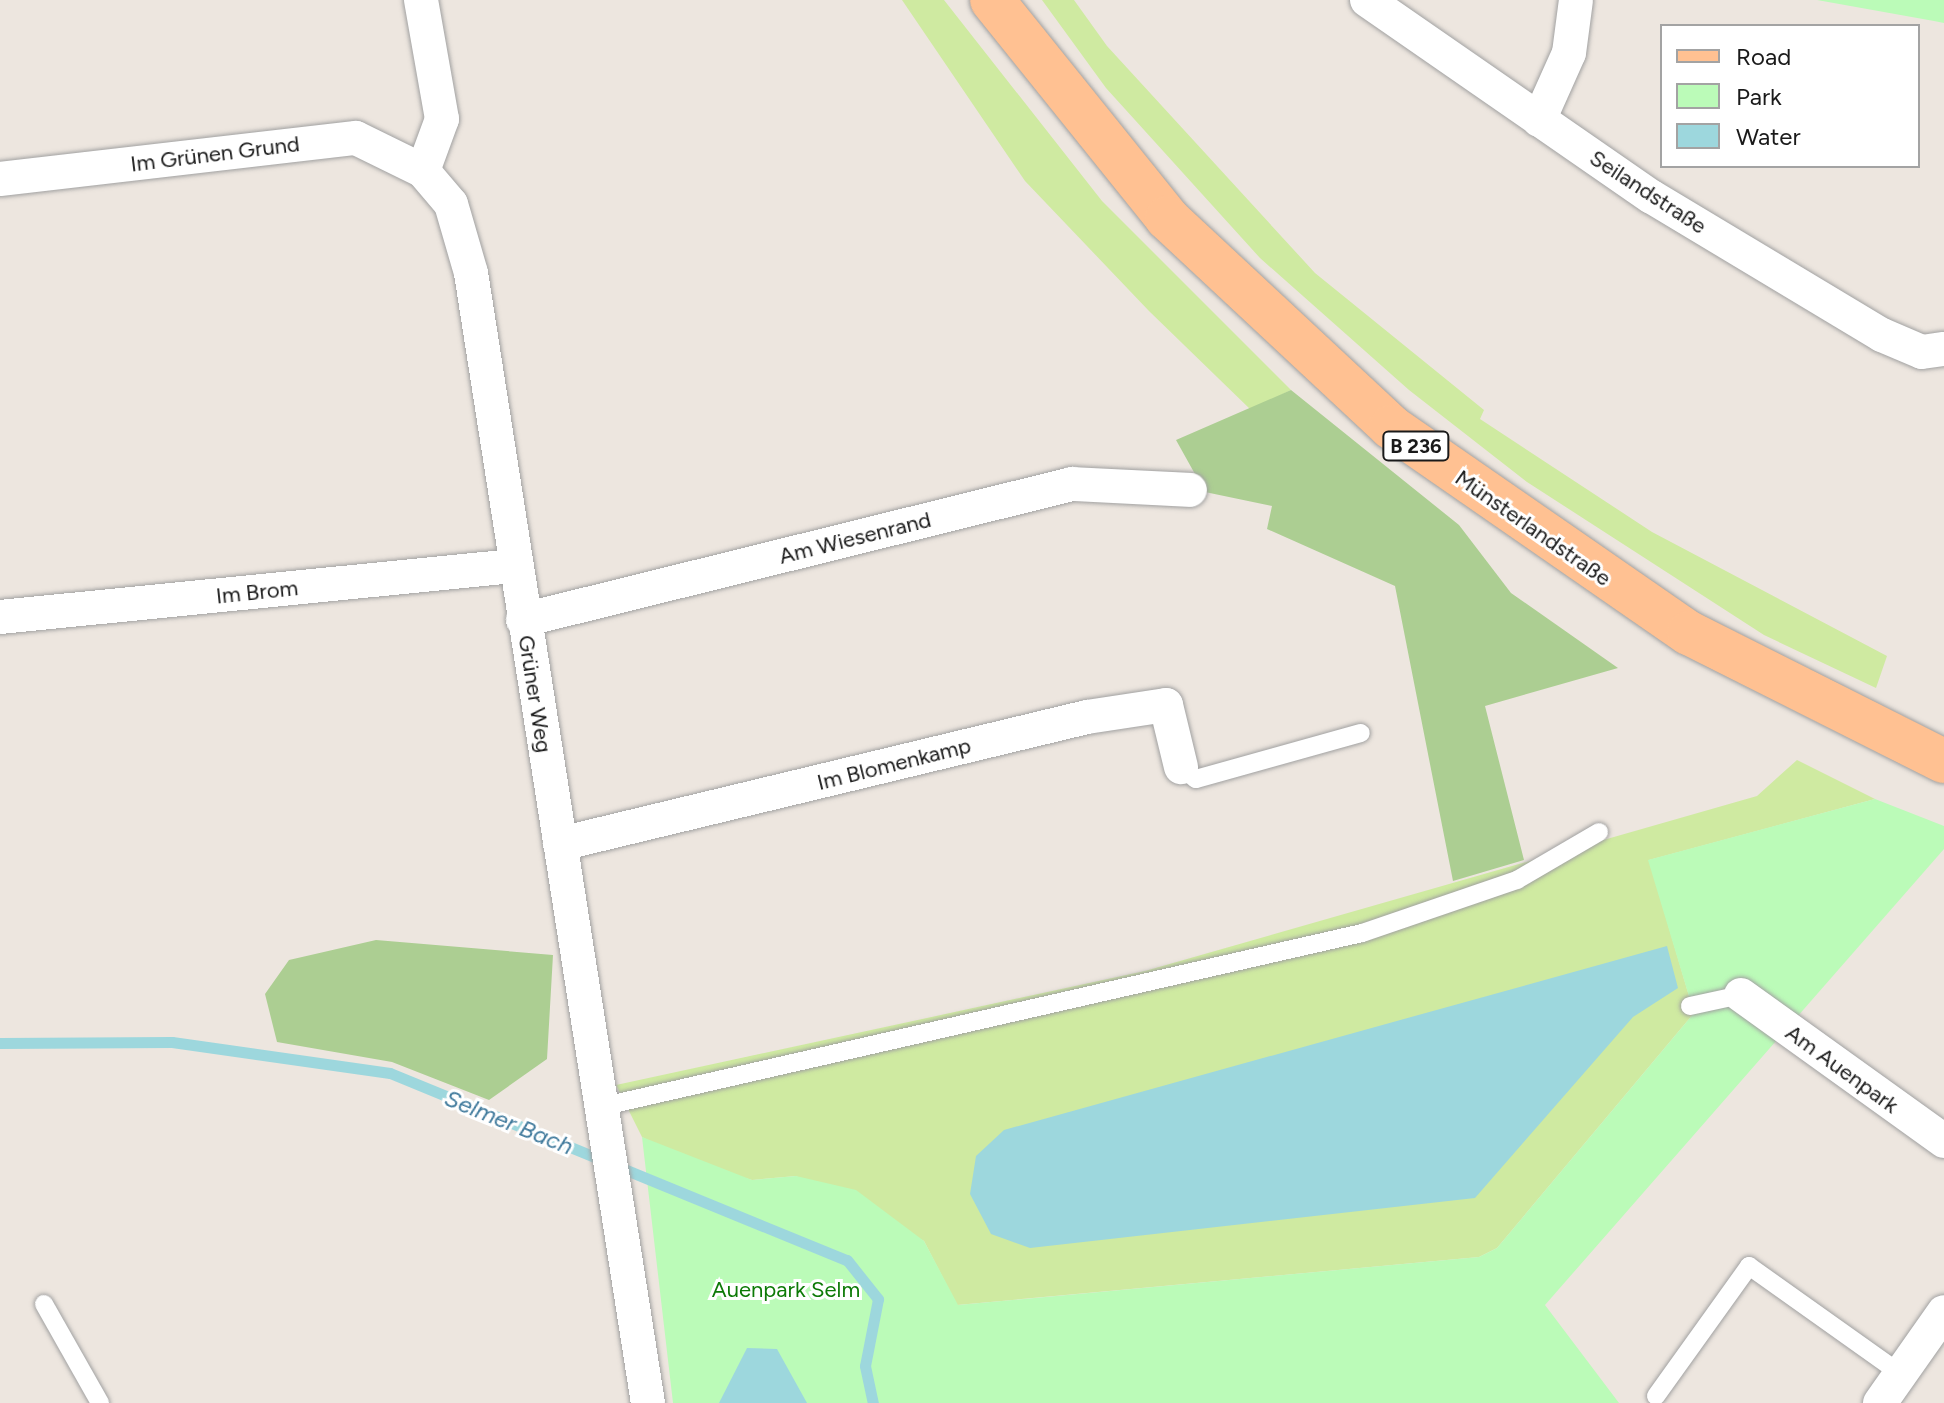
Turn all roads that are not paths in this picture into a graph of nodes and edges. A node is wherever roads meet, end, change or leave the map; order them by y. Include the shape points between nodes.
1 (421, 0) edge
2 (992, 0) edge
3 (1367, 0) edge
4 (1576, 0) edge
5 (1539, 120) junction
6 (423, 171) junction
7 (0, 179) edge
8 (1944, 349) edge
9 (1190, 490) dead end
10 (514, 566) junction
11 (0, 617) edge
12 (523, 620) junction
13 (1361, 733) dead end
14 (1944, 761) edge
15 (1181, 767) joint
16 (1599, 832) dead end
17 (560, 844) junction
18 (1741, 995) joint
19 (1690, 1006) dead end
20 (601, 1115) junction
21 (1944, 1141) edge
22 (44, 1304) dead end
23 (1944, 1312) edge
24 (1901, 1374) junction
25 (1656, 1396) dead end
26 (100, 1403) edge
27 (648, 1403) edge
28 (1880, 1403) edge

1 - 6 street via 442,119
2 - 14 main road, Münsterlandstraße / B 236 via 1167,218 1391,427 1689,633
3 - 5 street, Seilandstraße
4 - 5 street via 1569,53
5 - 8 street, Seilandstraße via 1652,197 1882,335 1922,352
6 - 7 street, Im Grünen Grund via 356,138
6 - 10 street, Grüner Weg via 451,204 464,236
9 - 12 street, Am Wiesenrand via 1072,484
10 - 11 street, Im Brom
10 - 12 street, Grüner Weg
12 - 17 street, Grüner Weg
13 - 15 lane via 1196,779
15 - 17 street, Im Blomenkamp via 1166,705 1087,717
16 - 20 lane via 1517,880 1362,933
17 - 20 street, Grüner Weg
18 - 19 lane
18 - 21 street, Am Auenpark
20 - 27 street, Grüner Weg
22 - 26 lane
23 - 24 street
24 - 25 lane via 1749,1266
24 - 28 street

